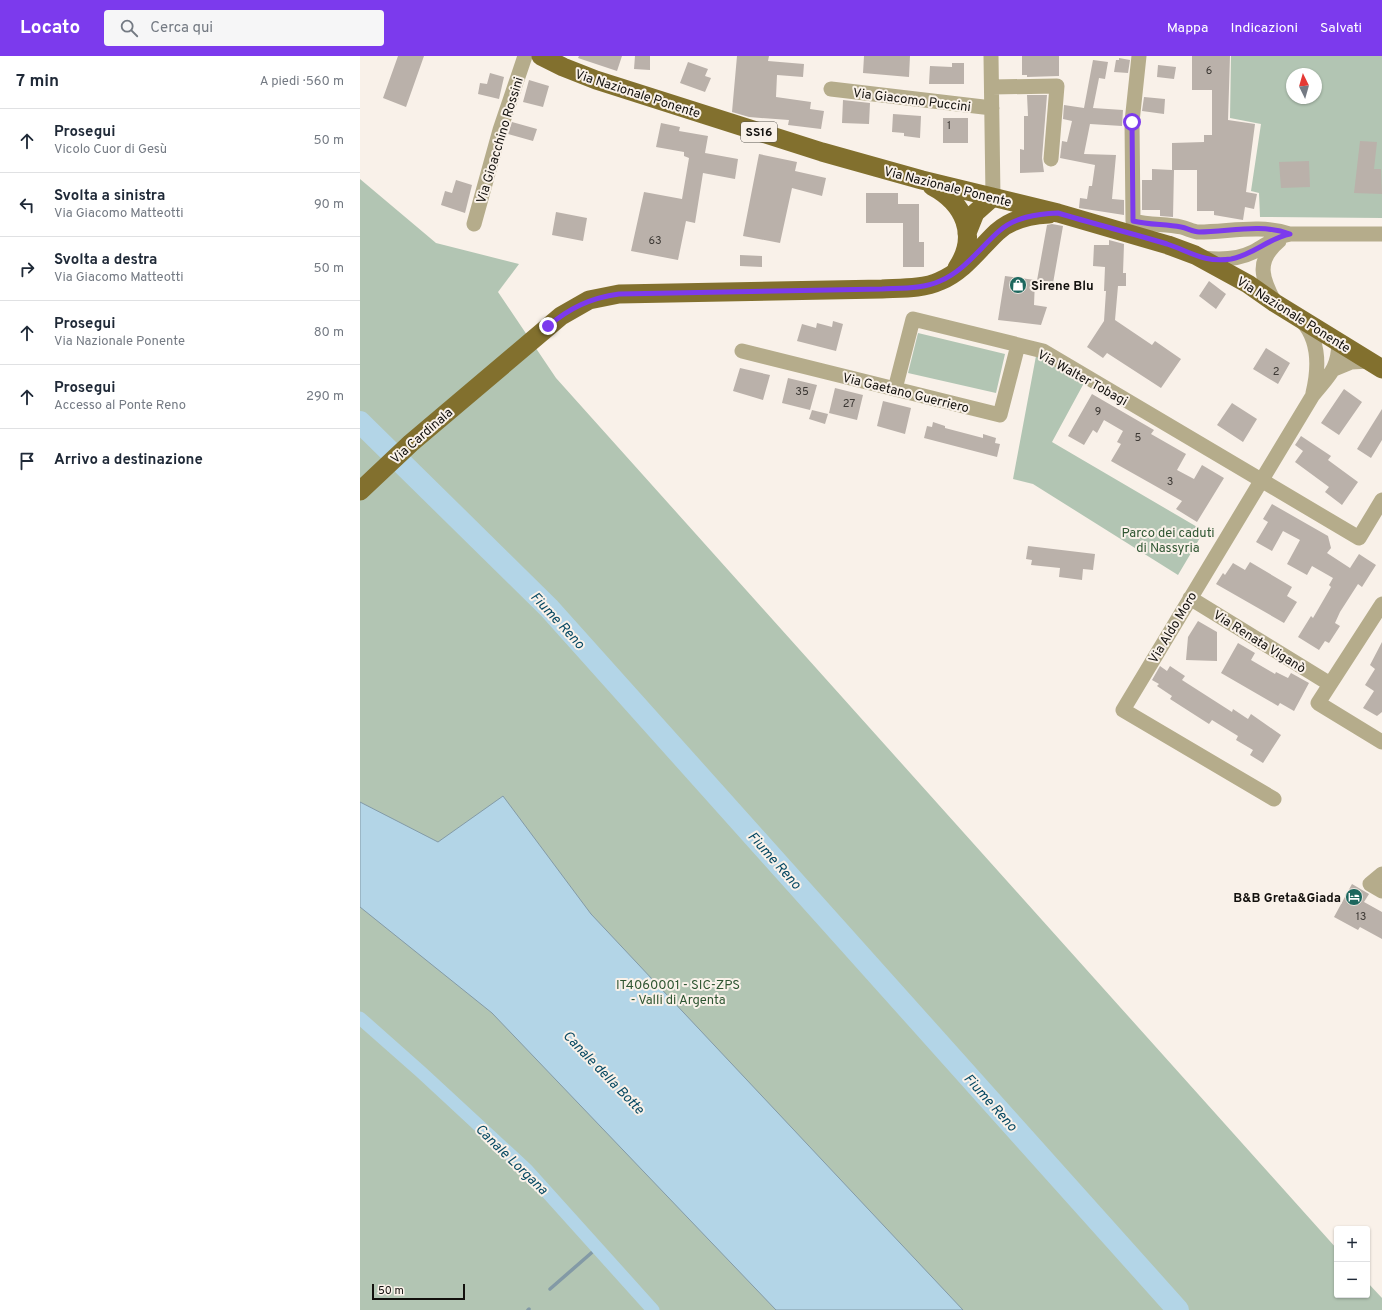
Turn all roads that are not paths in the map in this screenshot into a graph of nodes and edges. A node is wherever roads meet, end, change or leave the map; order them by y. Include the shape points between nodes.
1 (525, 56) edge
2 (541, 56) edge
3 (991, 56) edge
4 (1139, 56) edge
5 (992, 87) junction
6 (831, 89) dead end
7 (992, 108) junction
8 (1051, 159) dead end
9 (922, 180) junction
10 (993, 197) junction
11 (1058, 213) junction
12 (474, 224) dead end
13 (967, 233) junction
14 (1290, 234) junction
15 (1382, 234) edge
16 (995, 235) junction
17 (1260, 255) junction
18 (1201, 258) junction
19 (952, 275) junction
20 (1238, 278) junction
21 (1275, 303) junction
22 (1300, 319) junction
23 (1339, 343) junction
24 (1018, 345) junction
25 (742, 351) dead end
26 (1376, 365) edge
27 (1318, 366) junction
28 (1334, 369) junction
29 (895, 389) junction
30 (1313, 395) junction
31 (1262, 480) junction
32 (360, 491) edge
33 (1382, 500) edge
34 (1190, 598) junction
35 (1382, 604) edge
36 (1330, 684) junction
37 (1382, 742) edge
38 (1274, 799) dead end
39 (1382, 874) edge
40 (1382, 891) edge

1 - 12 street, Via Gioacchino Rossini via 500,130
2 - 9 main road, Via Nazionale Ponente / SS16 via 596,80 822,152
3 - 5 street
4 - 14 street via 1132,122 1133,221 1180,227 1197,232 1261,228
5 - 7 street
5 - 8 street via 1057,86
6 - 7 street, Via Giacomo Puccini
7 - 10 street
9 - 10 main road, Via Nazionale Ponente / SS16
9 - 13 main road via 954,203 963,215
10 - 11 main road, Via Nazionale Ponente / SS16
10 - 13 main road via 975,213
10 - 16 main road
11 - 16 main road, Via Cardinala via 1025,217 1011,223
11 - 18 main road, Via Nazionale Ponente / SS16 via 1168,244
13 - 19 main road via 965,255
14 - 15 street
14 - 17 street via 1282,235
16 - 19 main road, Via Cardinala
17 - 18 street via 1229,259
17 - 20 street via 1241,265
17 - 21 street via 1265,283
18 - 20 main road, Via Nazionale Ponente / SS16
19 - 32 main road, Via Cardinala via 939,282 921,286 882,289 619,294 604,296 576,306 411,443
20 - 21 main road, Via Nazionale Ponente / SS16
21 - 22 main road, Via Nazionale Ponente / SS16
22 - 23 main road, Via Nazionale Ponente / SS16
22 - 27 street, Via Aldo Moro via 1309,328 1313,338
23 - 26 main road, Via Nazionale Ponente / SS16
23 - 27 street, Via Aldo Moro via 1324,354
23 - 28 street, Via Aldo Moro
24 - 29 street, Via Walter Tobagi via 913,319
24 - 29 street, Via Gaetano Guerriero via 1000,416
24 - 31 street, Via Walter Tobagi via 1043,351
25 - 29 street, Via Gaetano Guerriero
26 - 28 street via 1351,362
27 - 30 street, Via Aldo Moro
28 - 30 street, Via Aldo Moro
30 - 31 street, Via Aldo Moro
31 - 33 street, Via Walter Tobagi via 1359,538
31 - 34 street, Via Aldo Moro
34 - 36 street, Via Renata Viganò
34 - 38 street, Via Aldo Moro via 1123,710
35 - 36 street
36 - 37 street via 1318,703
39 - 40 street via 1370,884

